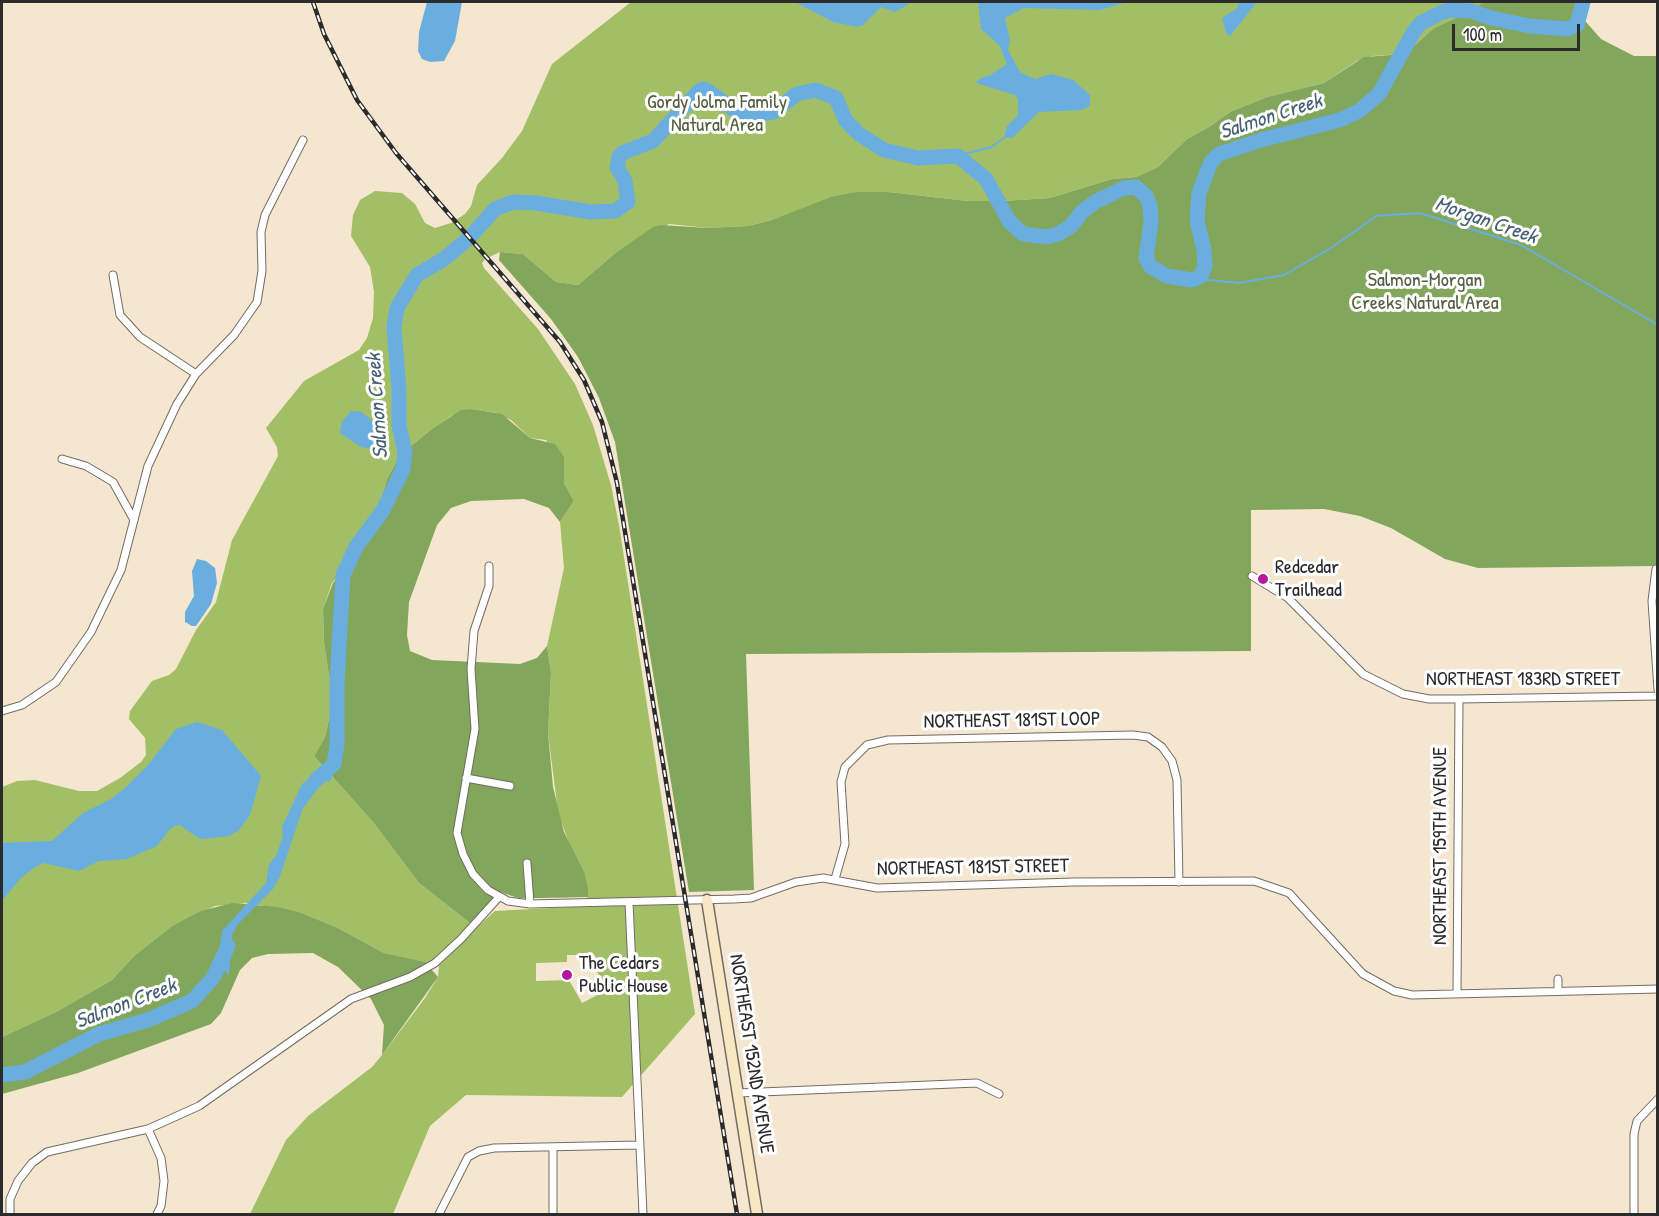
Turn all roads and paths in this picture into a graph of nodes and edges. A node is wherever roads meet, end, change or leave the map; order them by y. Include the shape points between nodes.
1 (303, 140) dead end
2 (113, 275) dead end
3 (196, 374) junction
4 (62, 459) dead end
5 (134, 520) junction
6 (489, 566) dead end
7 (1656, 568) edge
8 (1252, 576) dead end
9 (1658, 690) edge
10 (1658, 696) edge
11 (1459, 699) junction
12 (2, 711) edge
13 (466, 778) junction
14 (510, 786) dead end
15 (527, 863) dead end
16 (836, 879) junction
17 (1179, 882) junction
18 (499, 897) junction
19 (707, 900) junction
20 (629, 902) junction
21 (530, 904) junction
22 (1558, 979) dead end
23 (1658, 989) edge
24 (1558, 991) junction
25 (1457, 994) junction
26 (736, 1093) junction
27 (999, 1094) dead end
28 (1658, 1099) edge
29 (147, 1130) junction
30 (639, 1145) junction
31 (553, 1147) junction
32 (10, 1215) edge
33 (157, 1215) edge
34 (440, 1215) edge
35 (553, 1215) edge
36 (644, 1215) edge
37 (757, 1215) edge
38 (1634, 1215) edge

1 - 3 street via 265,215 257,302 234,335
2 - 3 street via 120,315 140,337
3 - 5 street via 148,466
4 - 5 street via 86,466 113,482
5 - 12 street via 121,570 91,632 56,682 22,705
6 - 13 street via 489,586 474,631 471,669 475,729
7 - 9 street via 1652,601
8 - 11 street, NORTHEAST 183RD STREET via 1288,598 1353,665 1374,681 1412,696
10 - 11 street, NORTHEAST 183RD STREET
11 - 25 street, NORTHEAST 159TH AVENUE
13 - 14 street
13 - 18 street via 457,822 459,844 473,874
15 - 21 street
16 - 17 street, NORTHEAST 181ST STREET via 877,888
16 - 17 street, NORTHEAST 181ST LOOP via 845,844 841,782 845,767 867,745 888,740 1133,735 1148,737 1162,747 1178,780
16 - 19 street, NORTHEAST 181ST STREET via 806,880 752,898
17 - 25 street, NORTHEAST 181ST STREET via 1240,880 1277,886 1297,900 1363,974 1384,988 1412,994
18 - 21 street, NORTHEAST 181ST STREET
18 - 29 street via 435,963 410,978 351,999 199,1106
19 - 20 street, NORTHEAST 181ST STREET
19 - 26 street, NORTHEAST 152ND AVENUE
20 - 21 street, NORTHEAST 181ST STREET
20 - 30 street
22 - 24 street
23 - 24 street, NORTHEAST 181ST STREET
24 - 25 street, NORTHEAST 181ST STREET
26 - 27 street via 977,1083
26 - 37 street, NORTHEAST 152ND AVENUE
28 - 38 street via 1637,1121 1634,1134
29 - 32 street via 47,1152 18,1181 10,1199
29 - 33 street via 161,1158 165,1181
30 - 31 street
30 - 36 street
31 - 34 street via 494,1148 468,1157
31 - 35 street

